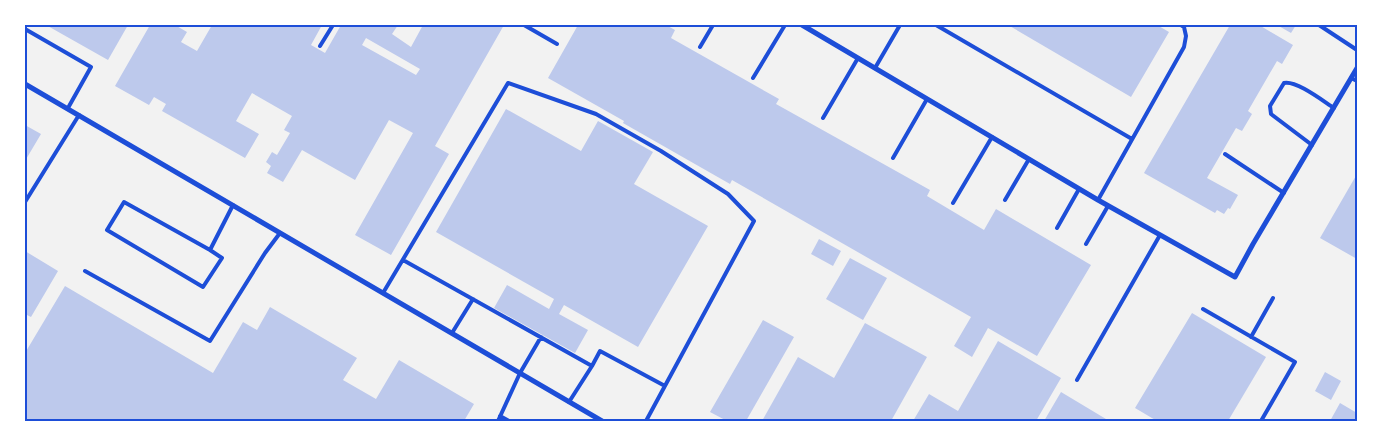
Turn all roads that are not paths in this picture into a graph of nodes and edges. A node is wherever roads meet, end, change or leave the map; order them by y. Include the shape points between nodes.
1 (334, 25) edge
2 (524, 25) edge
3 (713, 25) edge
4 (785, 25) edge
5 (802, 25) edge
6 (900, 25) edge
7 (936, 25) edge
8 (1181, 25) edge
9 (1319, 25) edge
10 (25, 30) edge
11 (557, 44) dead end
12 (320, 46) dead end
13 (700, 47) dead end
14 (1357, 50) edge
15 (858, 58) junction
16 (875, 68) junction
17 (1357, 68) edge
18 (753, 78) dead end
19 (1351, 78) junction
20 (1357, 81) edge
21 (25, 84) edge
22 (927, 99) junction
23 (68, 108) junction
24 (1334, 108) junction
25 (79, 115) junction
26 (823, 118) dead end
27 (992, 137) junction
28 (1132, 139) junction
29 (1312, 145) junction
30 (1225, 154) dead end
31 (893, 158) dead end
32 (1029, 159) junction
33 (1079, 189) junction
34 (1284, 193) junction
35 (1005, 200) dead end
36 (1098, 200) junction
37 (25, 202) edge
38 (953, 203) dead end
39 (233, 205) junction
40 (1108, 206) junction
41 (1057, 228) dead end
42 (280, 233) junction
43 (1160, 235) junction
44 (1086, 244) dead end
45 (210, 250) junction
46 (403, 260) junction
47 (86, 271) dead end
48 (383, 293) junction
49 (1273, 298) dead end
50 (473, 300) junction
51 (1202, 309) dead end
52 (452, 333) junction
53 (541, 337) junction
54 (1251, 337) junction
55 (592, 366) junction
56 (520, 373) junction
57 (1077, 380) dead end
58 (665, 386) junction
59 (569, 402) junction
60 (500, 416) junction
61 (498, 421) edge
62 (509, 421) edge
63 (602, 421) edge
64 (646, 421) edge
65 (1261, 421) edge

1 - 12 lane
2 - 11 lane
3 - 13 lane
4 - 18 lane
5 - 15 street
6 - 16 lane
7 - 28 lane
8 - 28 lane via 1186,36 1184,47
9 - 14 lane
10 - 23 lane via 91,67
15 - 16 street
15 - 26 lane
16 - 22 street
17 - 19 street
19 - 20 lane
19 - 24 street
21 - 23 street
22 - 27 street
22 - 31 lane
23 - 25 street
24 - 29 street
24 - 29 lane via 1288,82 1270,106 1271,114
25 - 37 lane
25 - 39 street
27 - 32 street
27 - 38 lane
28 - 36 lane
29 - 34 street
30 - 34 lane
32 - 33 street
32 - 35 lane
33 - 36 street
33 - 41 lane
34 - 43 street via 1235,277
36 - 40 street
39 - 42 street
39 - 45 lane
40 - 43 street
40 - 44 lane
42 - 47 lane via 210,341
42 - 48 street
43 - 57 lane
45 - 45 lane via 222,258 203,287 107,230 124,202
46 - 48 lane
46 - 50 lane
46 - 58 lane via 508,84 596,114 728,194 754,220
48 - 52 street
49 - 54 lane
50 - 52 lane
50 - 53 lane
51 - 54 lane
52 - 56 street
53 - 55 lane
53 - 56 lane
54 - 65 lane via 1295,362
55 - 58 lane via 600,351
55 - 59 lane
56 - 59 street
56 - 60 lane
58 - 64 lane
59 - 63 street
60 - 61 lane
60 - 62 lane

